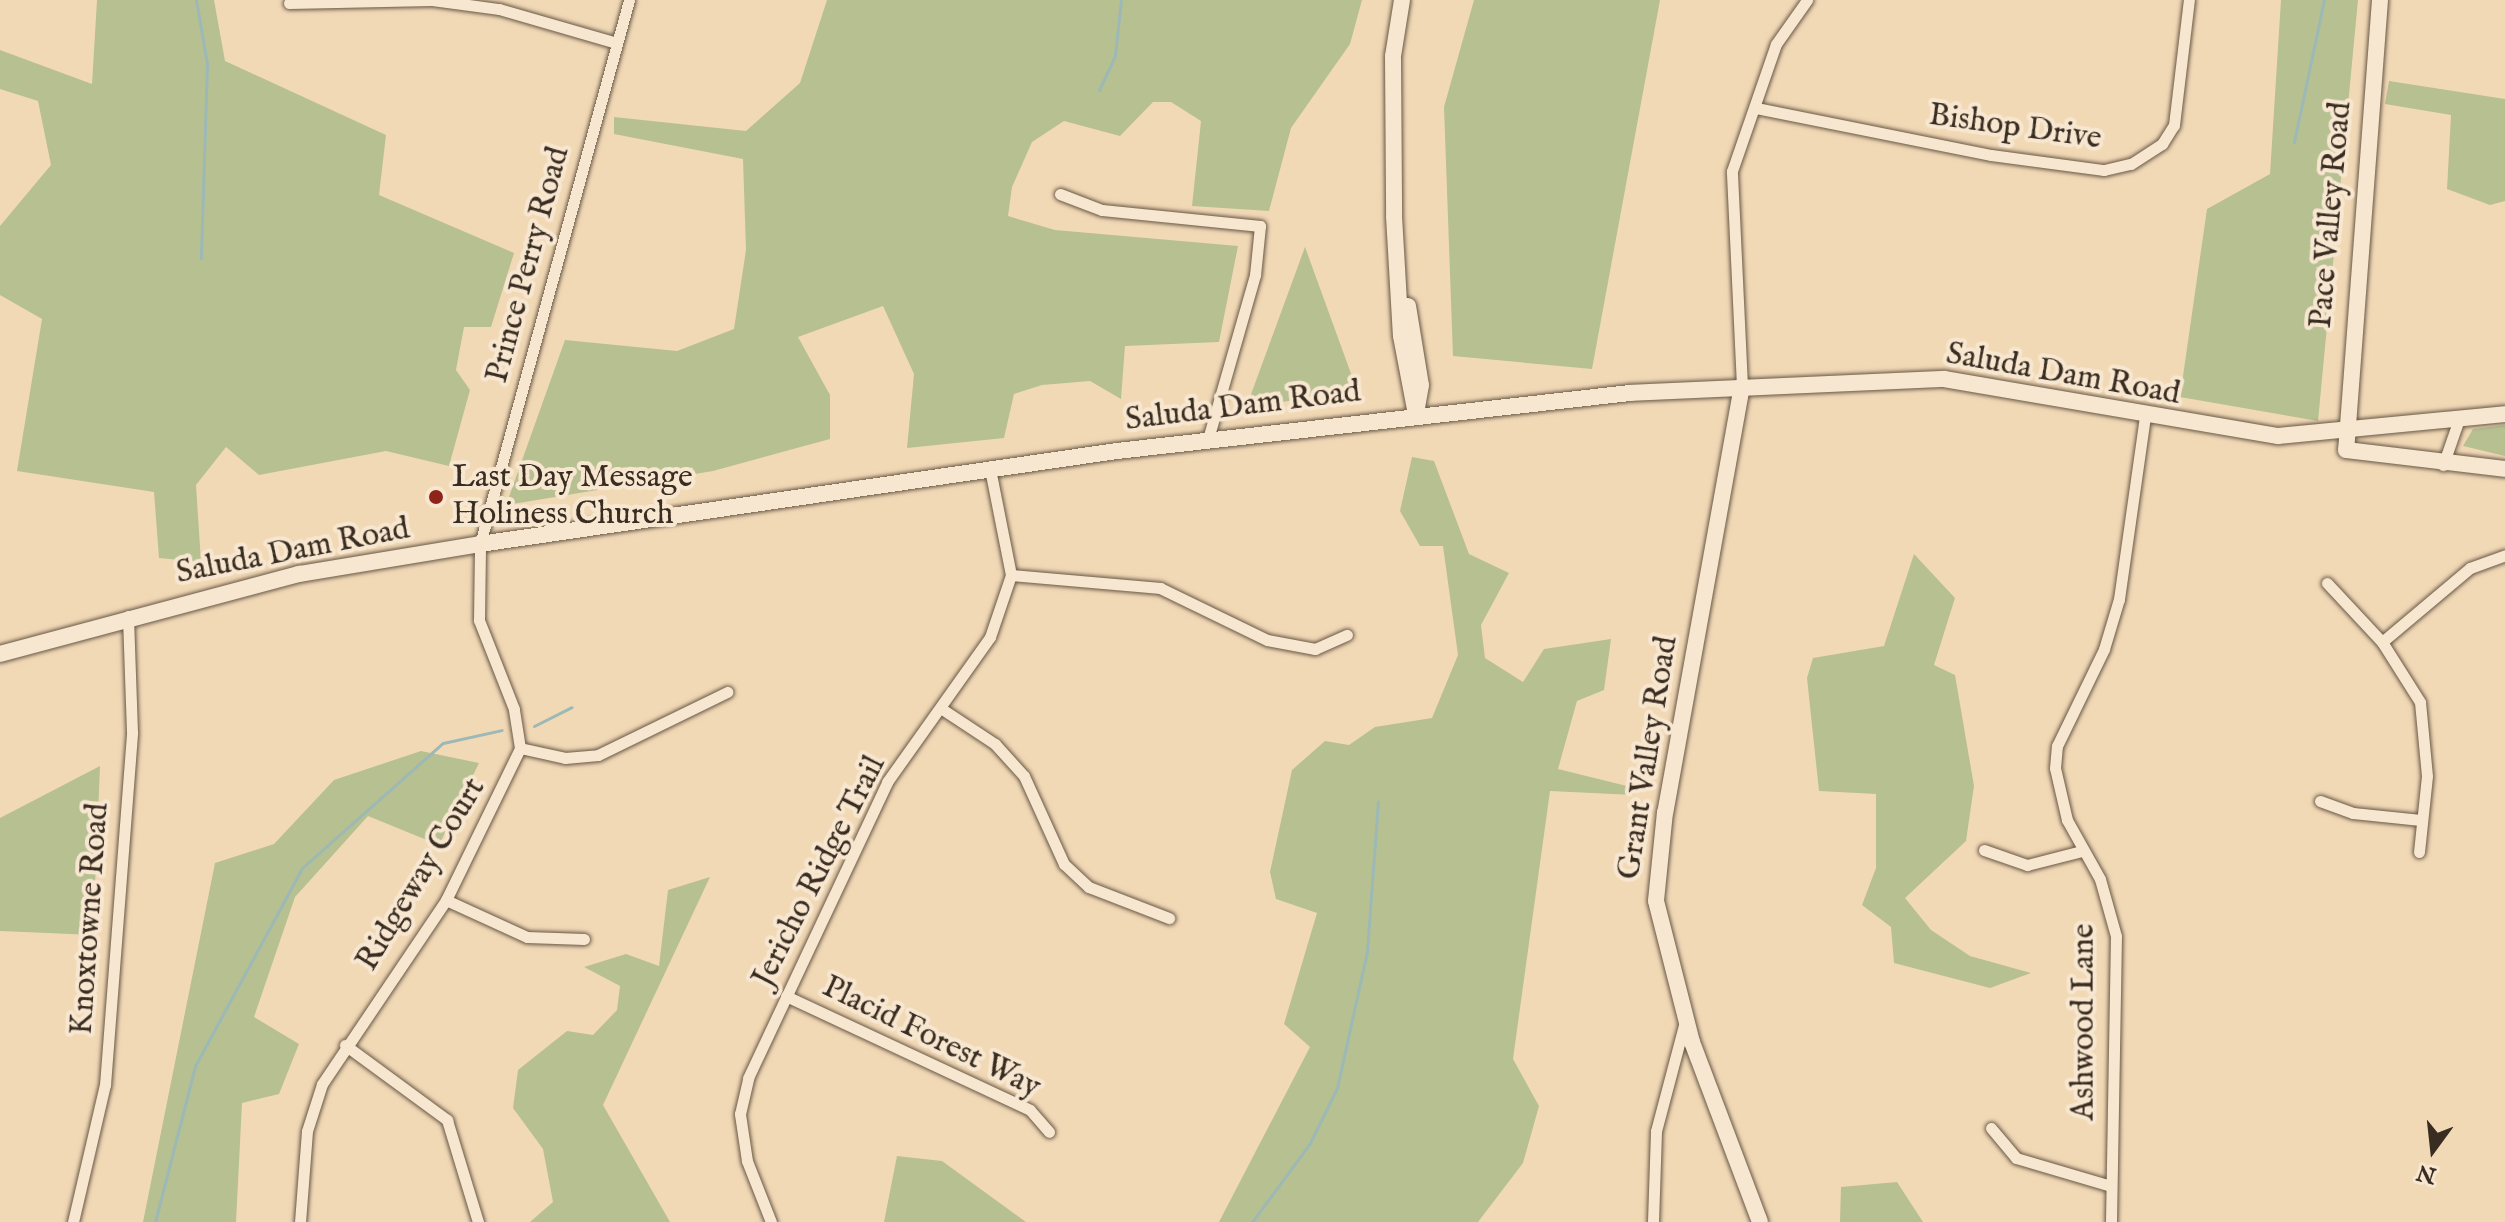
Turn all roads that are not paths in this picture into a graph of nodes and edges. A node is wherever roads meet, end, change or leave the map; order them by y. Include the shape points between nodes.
1 (629, 0) edge
2 (1402, 0) edge
3 (2189, 0) edge
4 (2380, 0) edge
5 (289, 3) dead end
6 (1798, 3) edge
7 (617, 43) junction
8 (1756, 108) junction
9 (1060, 194) dead end
10 (1742, 386) junction
11 (2505, 414) edge
12 (1416, 415) junction
13 (2145, 417) junction
14 (2459, 419) junction
15 (2344, 435) junction
16 (1208, 439) junction
17 (2444, 466) junction
18 (990, 469) junction
19 (2505, 469) edge
20 (480, 544) junction
21 (2505, 555) edge
22 (1011, 575) junction
23 (2327, 583) dead end
24 (128, 616) junction
25 (1347, 635) dead end
26 (2382, 642) junction
27 (0, 654) edge
28 (727, 692) dead end
29 (942, 709) junction
30 (520, 748) junction
31 (2320, 801) dead end
32 (2421, 820) junction
33 (1984, 850) dead end
34 (2082, 851) junction
35 (2419, 852) dead end
36 (446, 900) junction
37 (1169, 918) dead end
38 (584, 939) dead end
39 (786, 996) junction
40 (1686, 1021) junction
41 (345, 1045) junction
42 (1991, 1128) dead end
43 (1049, 1132) dead end
44 (2111, 1186) junction
45 (73, 1222) edge
46 (300, 1222) edge
47 (478, 1222) edge
48 (771, 1222) edge
49 (1653, 1222) edge
50 (1760, 1222) edge
51 (2111, 1222) edge

1 - 7 street, Prince Perry Road
2 - 12 street via 1392,123 1399,274 1421,385
3 - 8 street, Bishop Drive via 2174,125 2162,144 2131,164 2104,170 1991,155
4 - 15 street, Pace Valley Road
5 - 7 street via 432,0 512,12
6 - 8 street via 1776,44
7 - 20 street, Prince Perry Road
8 - 10 street via 1732,171
9 - 16 street via 1102,210 1260,226 1255,275
10 - 12 street, Saluda Dam Road
10 - 13 street, Saluda Dam Road via 1944,379
10 - 40 street, Grant Valley Road via 1656,883 1659,927
11 - 14 street, Saluda Dam Road
12 - 16 street, Saluda Dam Road
13 - 15 street, Saluda Dam Road via 2269,436
13 - 34 street, Ashwood Lane via 2119,599 2104,649 2057,746 2061,799
14 - 15 street, Saluda Dam Road
14 - 17 street
15 - 17 street via 2346,450 2355,455
16 - 18 street, Saluda Dam Road
17 - 19 street
18 - 20 street, Saluda Dam Road
18 - 22 street, Jericho Ridge Trail
20 - 24 street, Saluda Dam Road via 299,574
20 - 30 street via 479,620 514,709
21 - 26 street via 2470,568
22 - 25 street via 1160,588 1267,640 1315,649
22 - 29 street, Jericho Ridge Trail via 990,637
23 - 26 street
24 - 27 street, Saluda Dam Road
24 - 45 street, Knoxtowne Road via 132,732 105,1085
26 - 32 street via 2420,702 2427,776
28 - 30 street via 598,755 565,758
29 - 37 street via 995,744 1024,776 1064,864 1089,887
29 - 39 street, Jericho Ridge Trail via 887,782
30 - 36 street, Ridgeway Court
31 - 32 street via 2353,813
32 - 35 street
33 - 34 street via 2027,865
34 - 44 street, Ashwood Lane via 2100,879 2116,936
36 - 38 street via 527,937
36 - 41 street, Ridgeway Court
39 - 43 street, Placid Forest Way via 1030,1110
39 - 48 street, Jericho Ridge Trail via 748,1078 740,1114 747,1161
40 - 49 street via 1656,1131
40 - 50 street, Grant Valley Road
41 - 46 street, Ridgeway Court via 322,1084 307,1131
41 - 47 street via 447,1120
42 - 44 street via 2016,1158
44 - 51 street, Ashwood Lane

